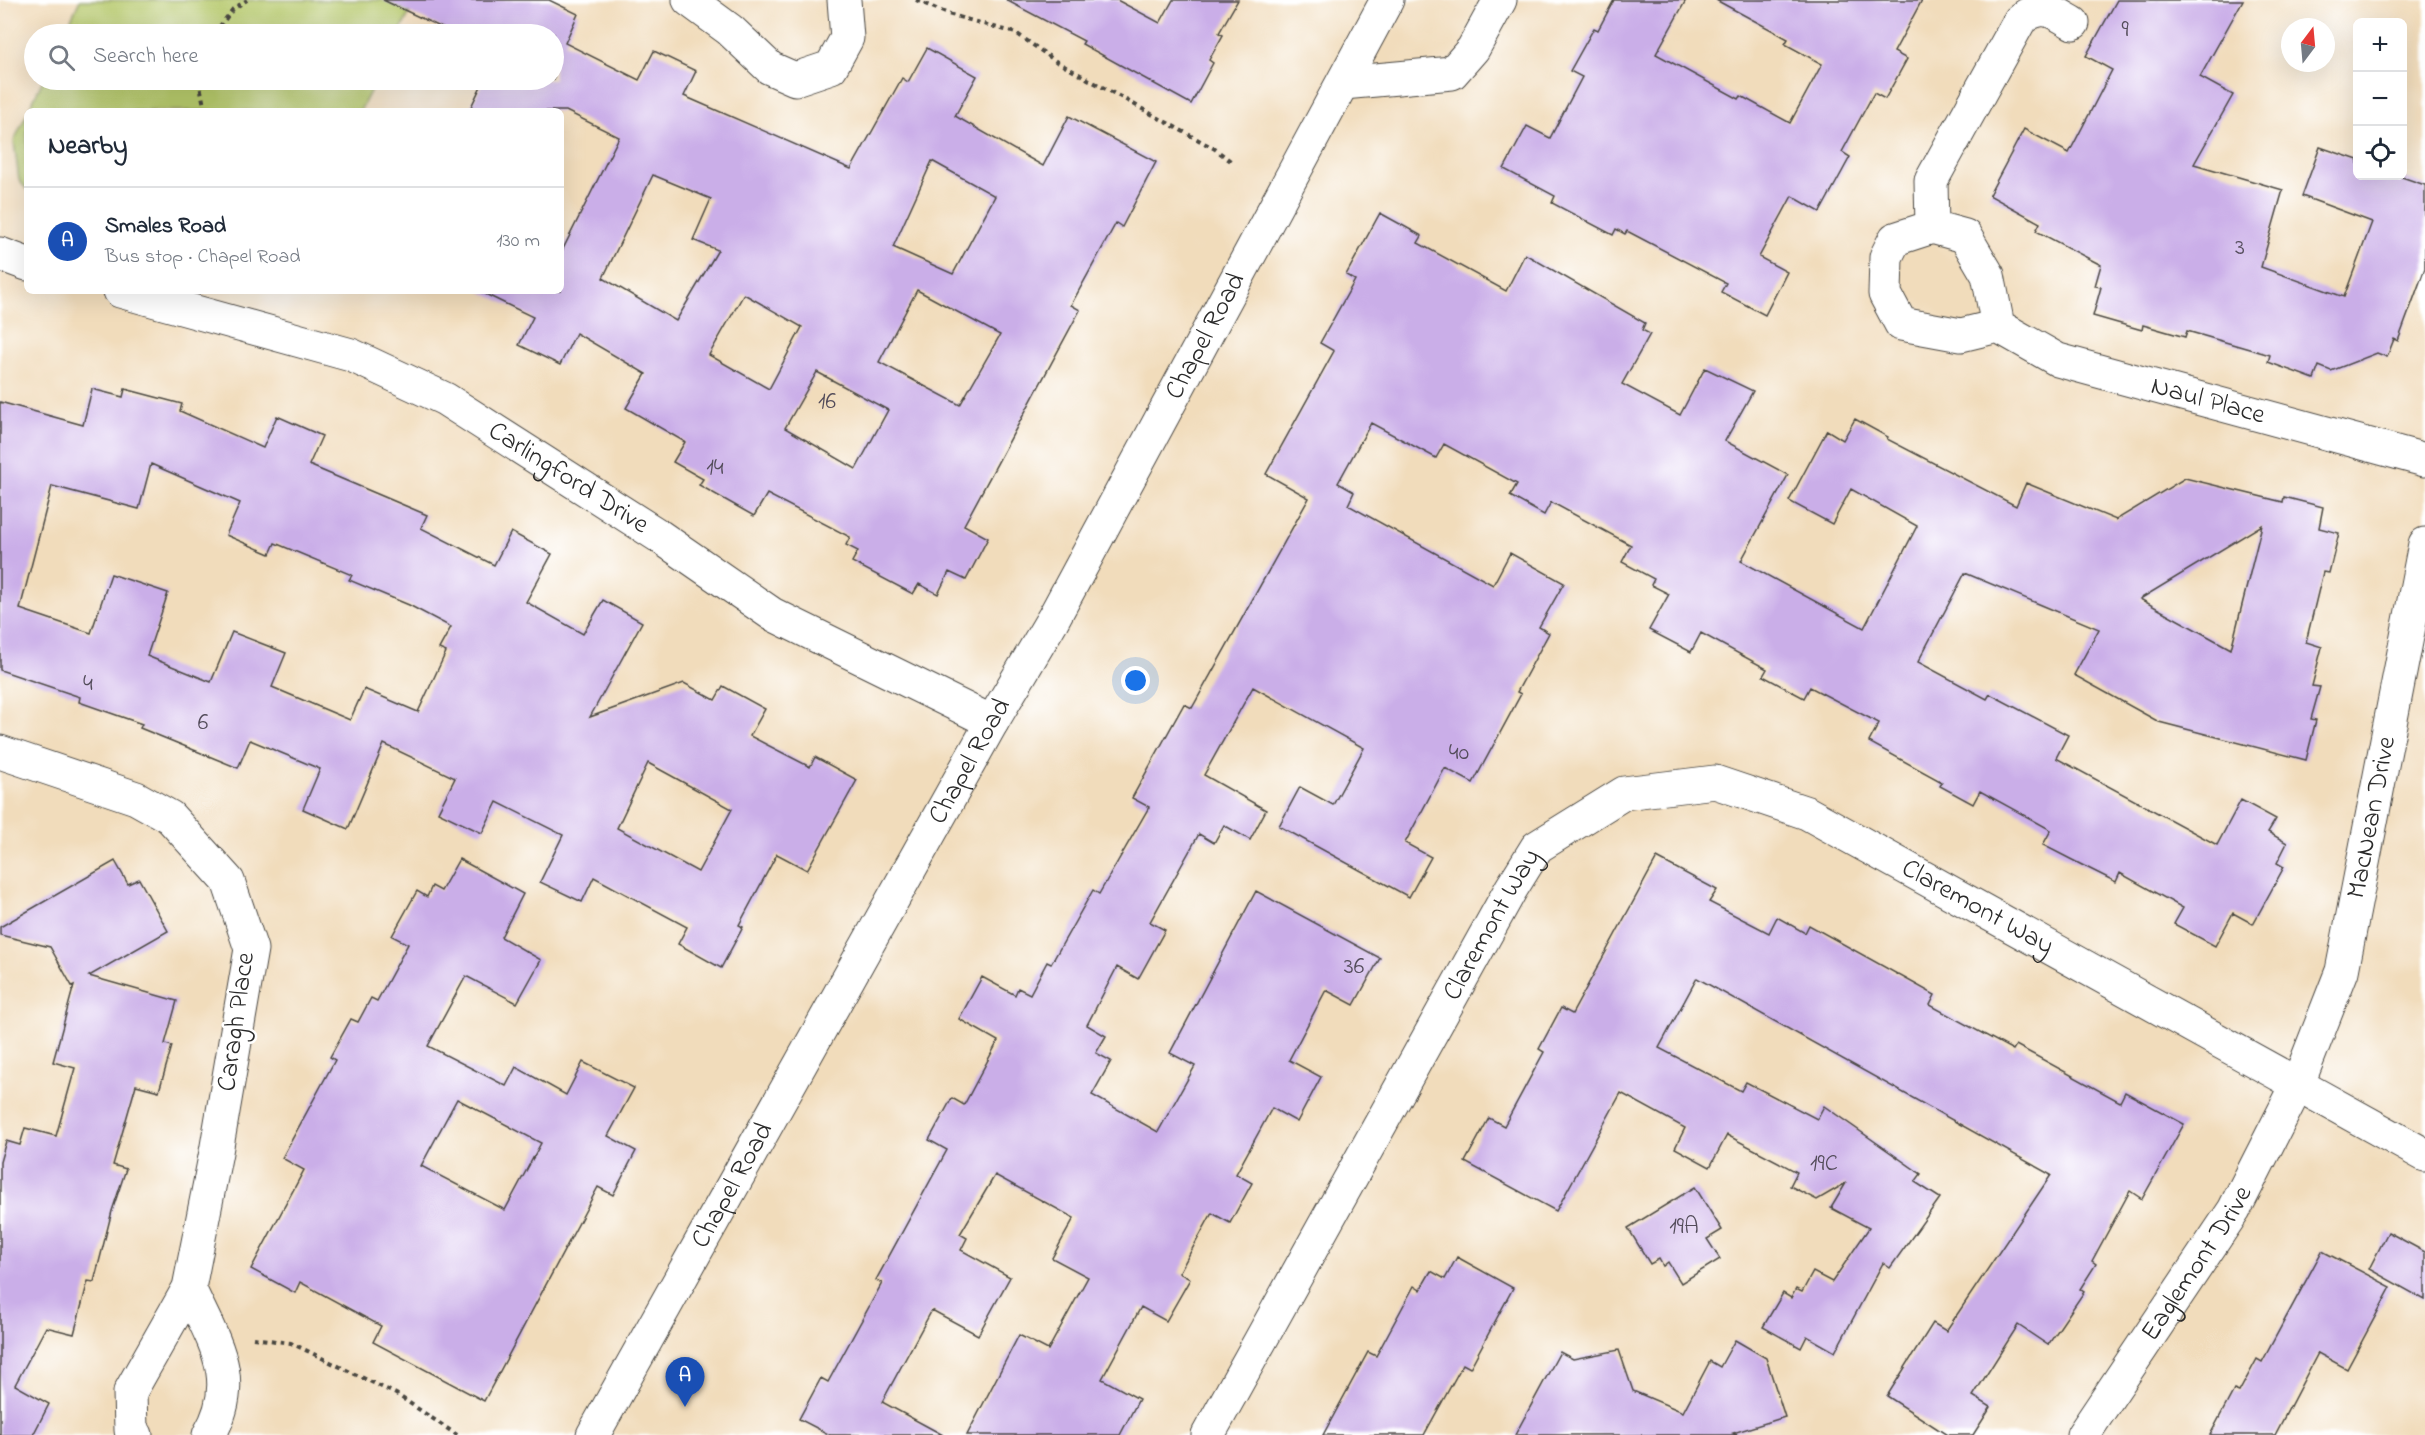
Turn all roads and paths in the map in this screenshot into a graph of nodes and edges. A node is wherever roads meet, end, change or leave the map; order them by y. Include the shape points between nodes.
1 (247, 0) edge
2 (689, 0) edge
3 (844, 0) edge
4 (916, 0) edge
5 (1387, 0) edge
6 (1500, 0) edge
7 (2073, 23) dead end
8 (222, 24) edge
9 (1343, 83) junction
10 (201, 90) edge
11 (204, 108) edge
12 (1232, 162) dead end
13 (1932, 227) junction
14 (0, 254) edge
15 (24, 263) edge
16 (131, 294) edge
17 (1998, 326) junction
18 (2425, 460) edge
19 (2425, 544) edge
20 (2411, 691) edge
21 (992, 722) junction
22 (0, 752) edge
23 (2297, 1086) junction
24 (2425, 1155) edge
25 (189, 1288) junction
26 (249, 1337) dead end
27 (136, 1435) edge
28 (209, 1435) edge
29 (457, 1435) edge
30 (593, 1435) edge
31 (1208, 1435) edge
32 (2083, 1435) edge

1 - 8 path via 233,9
2 - 3 street via 730,30 770,68 795,79 831,67 847,38
4 - 12 path via 948,14 1016,33 1058,62
5 - 9 street, Chapel Road
6 - 9 street via 1473,49 1452,73
7 - 13 street via 2041,9 2020,20 1931,181
9 - 21 street, Chapel Road via 1053,619
10 - 11 path
13 - 17 street via 1965,236 1988,275
13 - 17 street via 1895,238 1886,257 1885,294 1901,324 1961,335
14 - 15 street
16 - 21 street, Carlingford Drive via 351,355 445,399 659,536 772,614
17 - 18 street, Naul Place via 2058,360
19 - 20 street, MacNean Drive
20 - 23 street, MacNean Drive via 2342,971
21 - 30 street, Chapel Road
22 - 25 street, Caragh Place via 136,798 170,817 228,881 251,949
23 - 24 street, Claremont Way
23 - 31 street, Claremont Way via 1807,813 1715,782 1624,793 1537,847
23 - 32 street, Eaglemont Drive via 2234,1210
25 - 27 street, Caragh Place via 130,1392 131,1430
25 - 28 street via 226,1380 219,1418
26 - 29 path via 291,1344 396,1394

